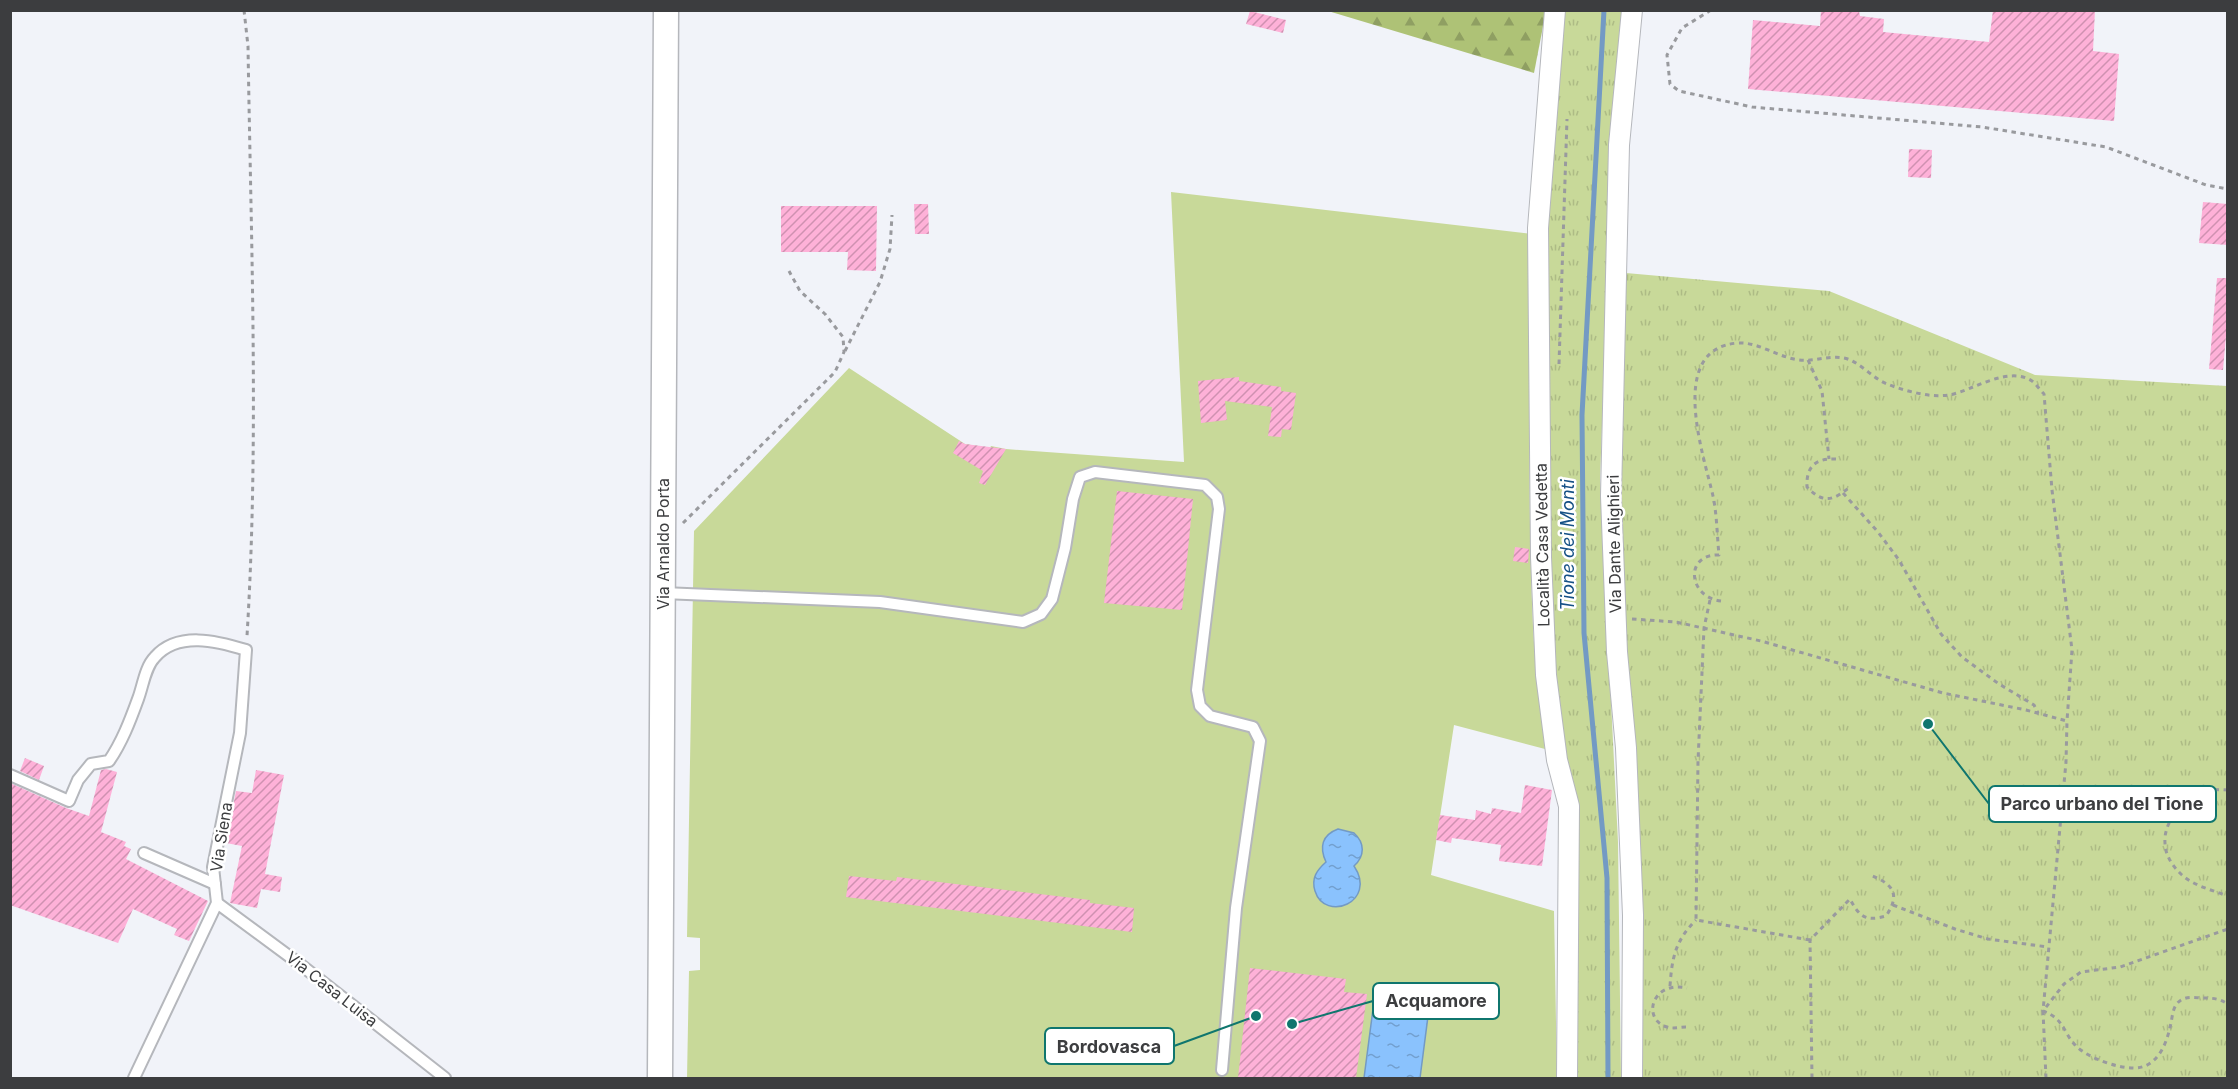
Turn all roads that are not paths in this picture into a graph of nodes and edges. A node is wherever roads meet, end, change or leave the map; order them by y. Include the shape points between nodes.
1 (666, 10) edge
2 (1555, 10) edge
3 (1632, 10) edge
4 (663, 593) junction
5 (10, 776) edge
6 (144, 853) dead end
7 (215, 884) junction
8 (217, 903) junction
9 (1222, 1070) dead end
10 (134, 1078) edge
11 (445, 1078) edge
12 (660, 1078) edge
13 (1567, 1078) edge
14 (1632, 1078) edge

1 - 4 street, Via Arnaldo Porta
2 - 13 street, Località Casa Vedetta via 1538,228 1541,522 1546,675 1557,760 1569,806
3 - 14 street, Via Dante Alighieri via 1619,145 1611,496 1633,915
4 - 9 lane via 880,602 1023,622 1041,614 1052,599 1080,477 1095,472 1205,485 1217,497 1219,509 1198,698 1210,716 1253,727 1260,741 1236,908
4 - 12 street, Via Arnaldo Porta
5 - 7 lane, Via Siena via 69,801 86,768 109,762 114,754 153,658 167,647 186,641 207,641 246,650 240,733 213,867
6 - 7 lane
7 - 8 lane, Via Siena
8 - 10 lane
8 - 11 lane, Via Casa Luisa

